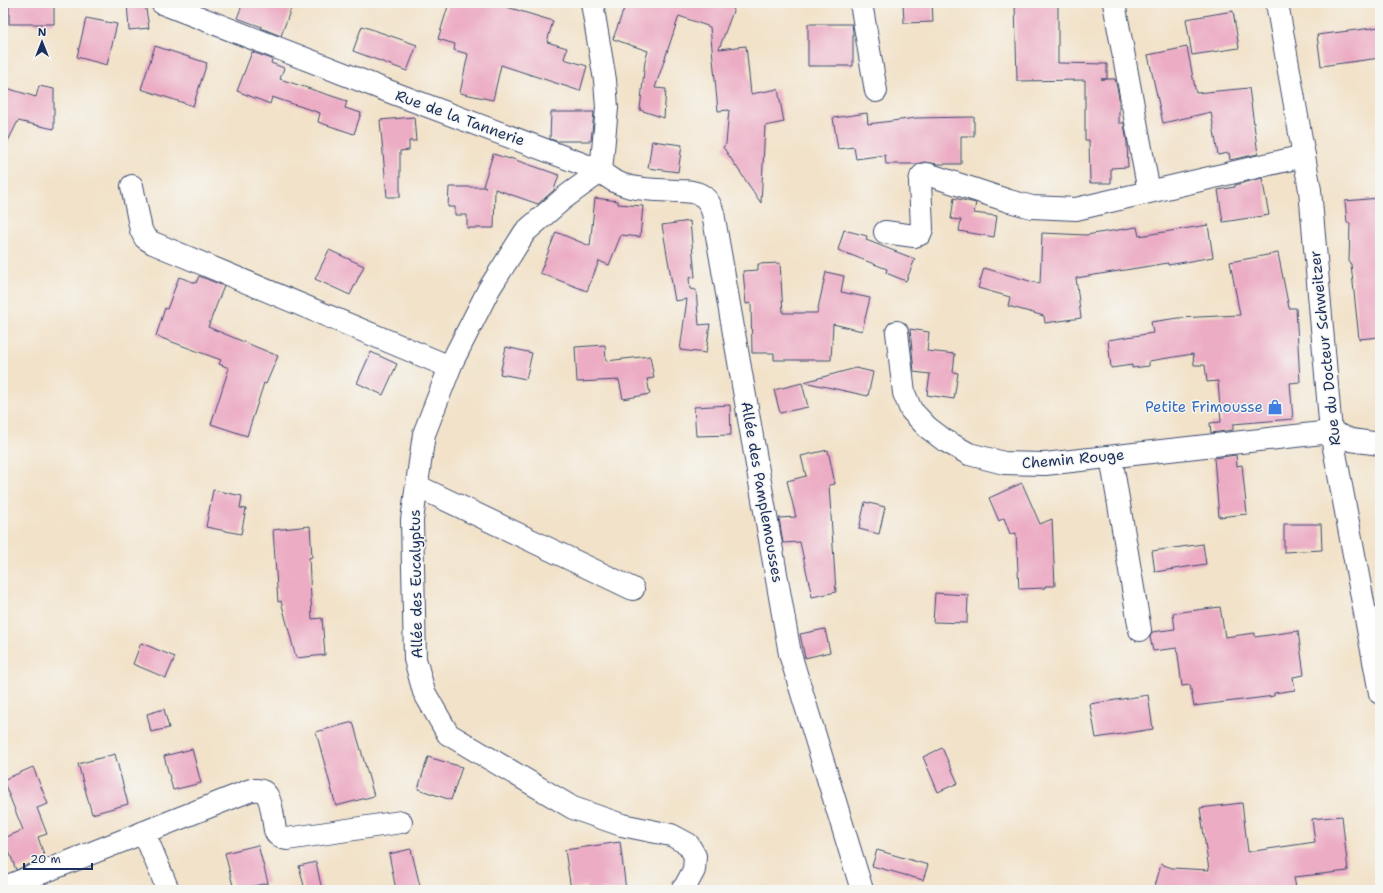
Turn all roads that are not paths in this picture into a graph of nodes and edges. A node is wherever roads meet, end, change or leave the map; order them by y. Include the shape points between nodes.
1 (162, 3) edge
2 (592, 3) edge
3 (861, 3) edge
4 (1114, 3) edge
5 (1277, 3) edge
6 (876, 91) dead end
7 (1304, 156) junction
8 (602, 171) junction
9 (132, 186) dead end
10 (1149, 192) junction
11 (885, 232) dead end
12 (897, 332) dead end
13 (450, 367) junction
14 (1331, 432) junction
15 (1380, 444) edge
16 (1111, 457) junction
17 (417, 486) junction
18 (633, 589) dead end
19 (1140, 630) dead end
20 (1380, 693) edge
21 (401, 822) dead end
22 (144, 832) junction
23 (3, 888) edge
24 (168, 890) edge
25 (682, 890) edge
26 (862, 890) edge

1 - 8 street, Rue de la Tannerie
2 - 8 street via 608,108
3 - 6 street
4 - 10 street
5 - 7 street, Rue du Docteur Schweitzer
7 - 10 street
7 - 14 street, Rue du Docteur Schweitzer via 1310,190
8 - 13 street, Allée des Eucalyptus via 564,198 525,232 489,289
8 - 26 street, Allée des Pamplemousses via 618,184 696,193 709,202 713,213 790,654
9 - 13 street via 141,230 145,238 153,244
10 - 11 street via 1076,209 1032,207 927,174 921,177 920,182 920,234 914,236
12 - 16 street, Chemin Rouge via 904,393 912,410 927,427 944,440 969,454 1004,464 1045,464
13 - 17 street, Allée des Eucalyptus via 424,434
14 - 15 street via 1351,440
14 - 16 street, Chemin Rouge
14 - 20 street, Rue du Docteur Schweitzer
16 - 19 street
17 - 18 street
17 - 25 street, Allée des Eucalyptus via 412,520 415,659 424,692 448,734 573,808 622,825 671,835 688,844 695,856 694,870
21 - 22 street via 282,838 275,830 269,798 265,792 251,790
22 - 23 street
22 - 24 street

